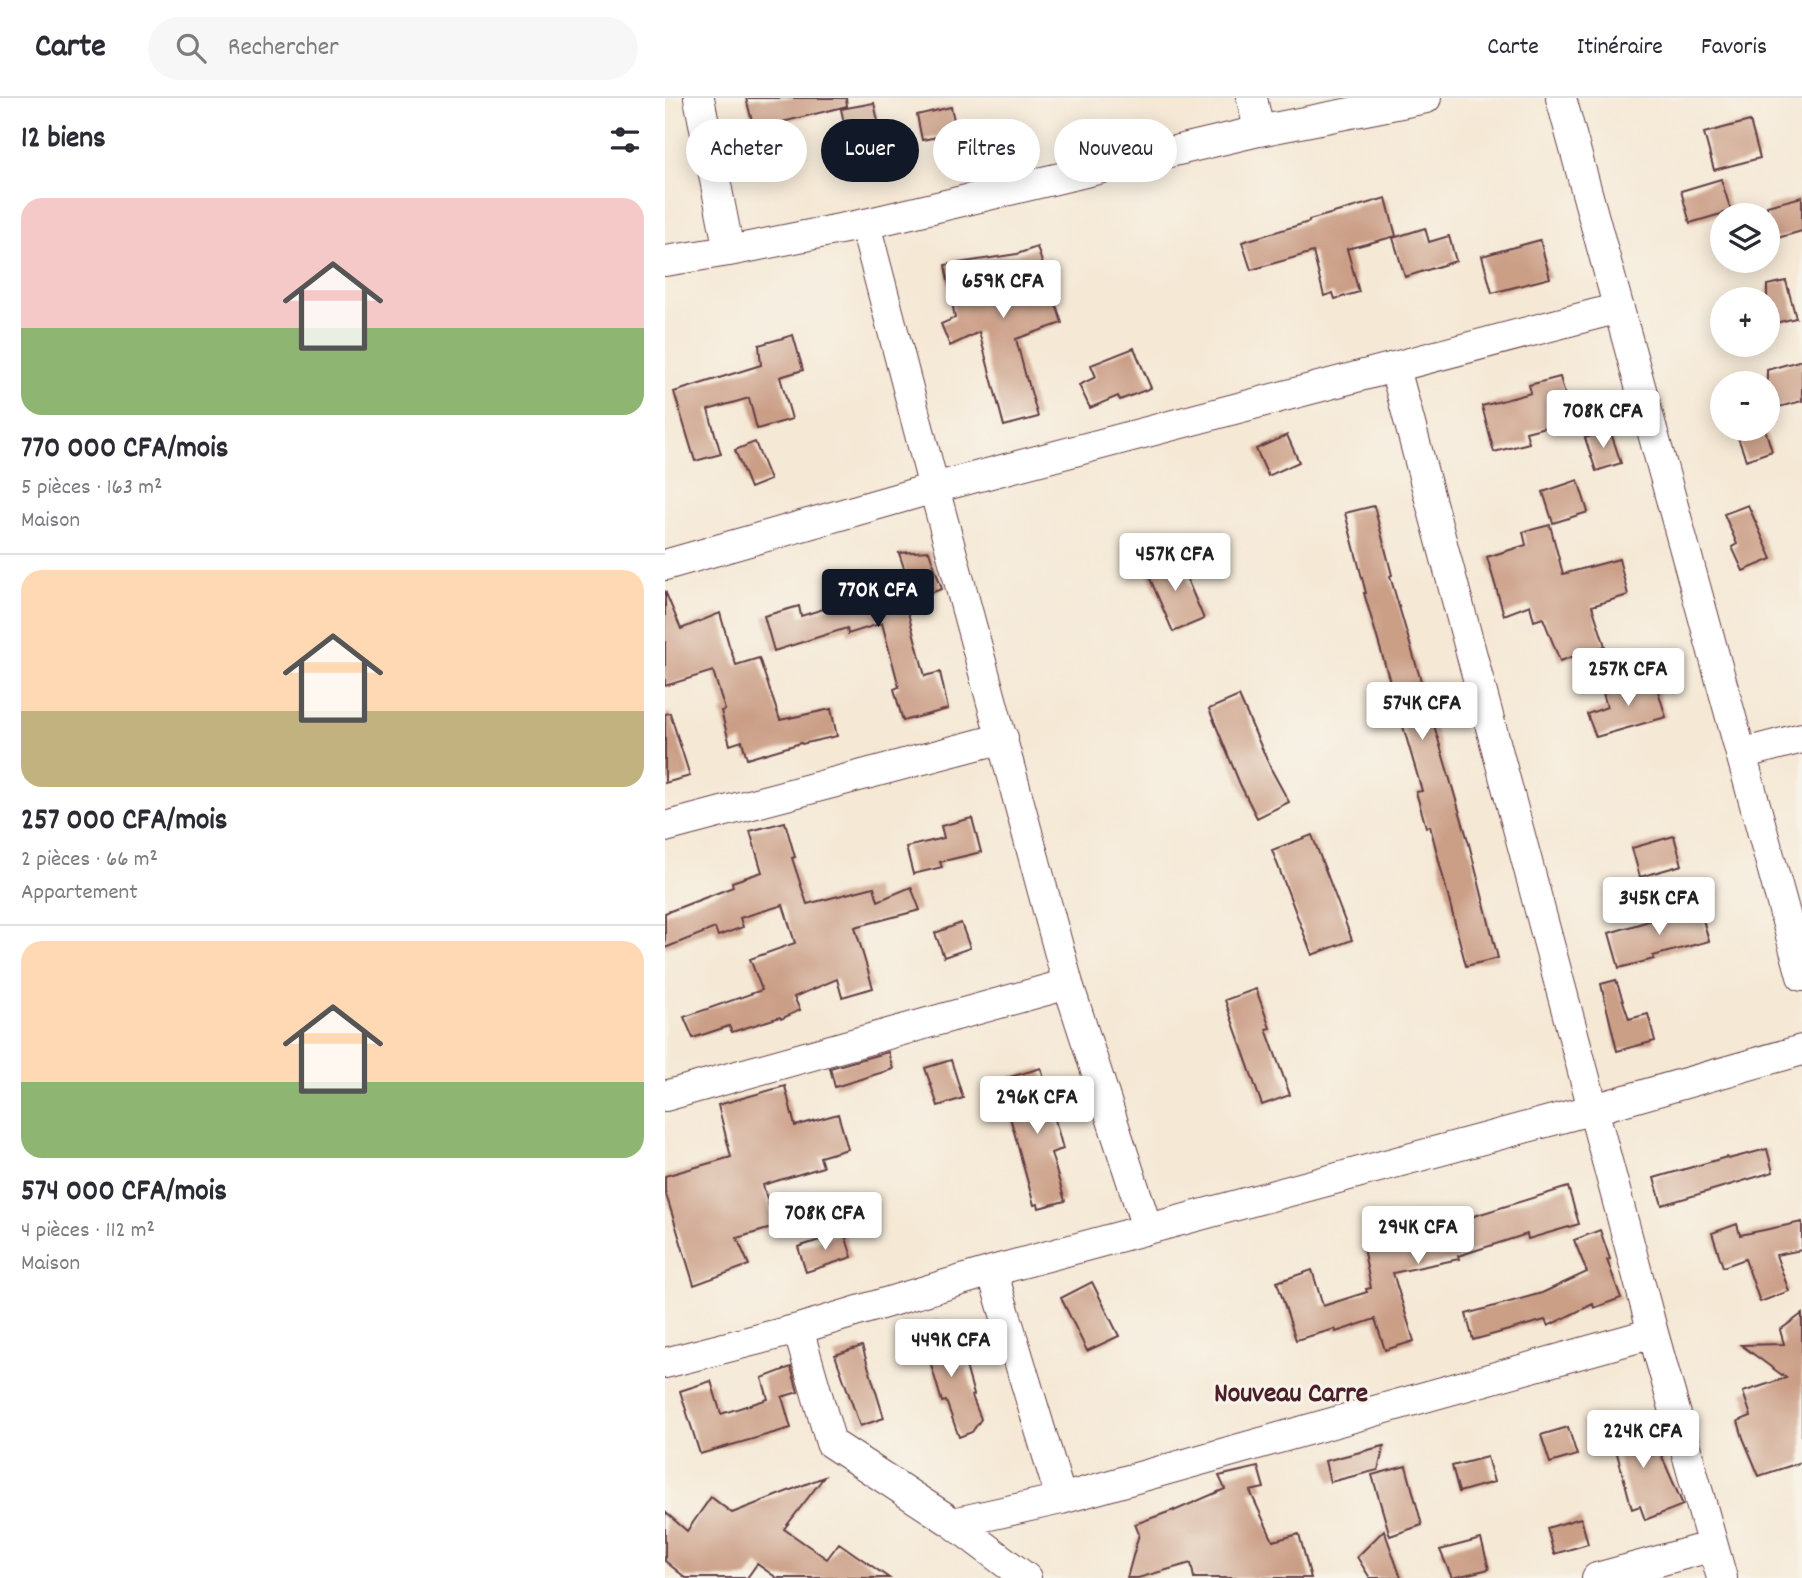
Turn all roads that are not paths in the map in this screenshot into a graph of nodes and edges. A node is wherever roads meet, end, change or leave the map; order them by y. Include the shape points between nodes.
1 (699, 98) edge
2 (1252, 98) edge
3 (1426, 98) edge
4 (1561, 98) edge
5 (1259, 131) junction
6 (865, 223) junction
7 (729, 251) junction
8 (665, 261) edge
9 (1619, 308) junction
10 (1395, 368) junction
11 (934, 488) junction
12 (665, 565) edge
13 (1003, 738) junction
14 (1802, 738) edge
15 (1741, 754) junction
16 (665, 827) edge
17 (1802, 976) edge
18 (1068, 984) junction
19 (1802, 1050) edge
20 (665, 1096) edge
21 (1594, 1109) junction
22 (1147, 1228) junction
23 (992, 1271) junction
24 (798, 1329) junction
25 (1653, 1333) junction
26 (665, 1363) edge
27 (1061, 1499) junction
28 (953, 1523) junction
29 (1713, 1546) junction
30 (1026, 1578) edge
31 (1597, 1578) edge
32 (1722, 1578) edge

1 - 7 street
2 - 5 street
3 - 5 street
4 - 9 street
5 - 6 street
6 - 7 street
6 - 11 street
7 - 8 street
9 - 10 street
9 - 15 street
10 - 11 street
10 - 21 street
11 - 12 street
11 - 13 street
13 - 16 street
13 - 18 street
14 - 15 street
15 - 17 street
18 - 20 street
18 - 22 street
19 - 21 street
21 - 22 street
21 - 25 street
22 - 23 street
23 - 24 street
23 - 27 street
24 - 26 street
24 - 28 street via 831,1443
25 - 27 street
25 - 29 street
27 - 28 street
28 - 30 street
29 - 31 street
29 - 32 street

